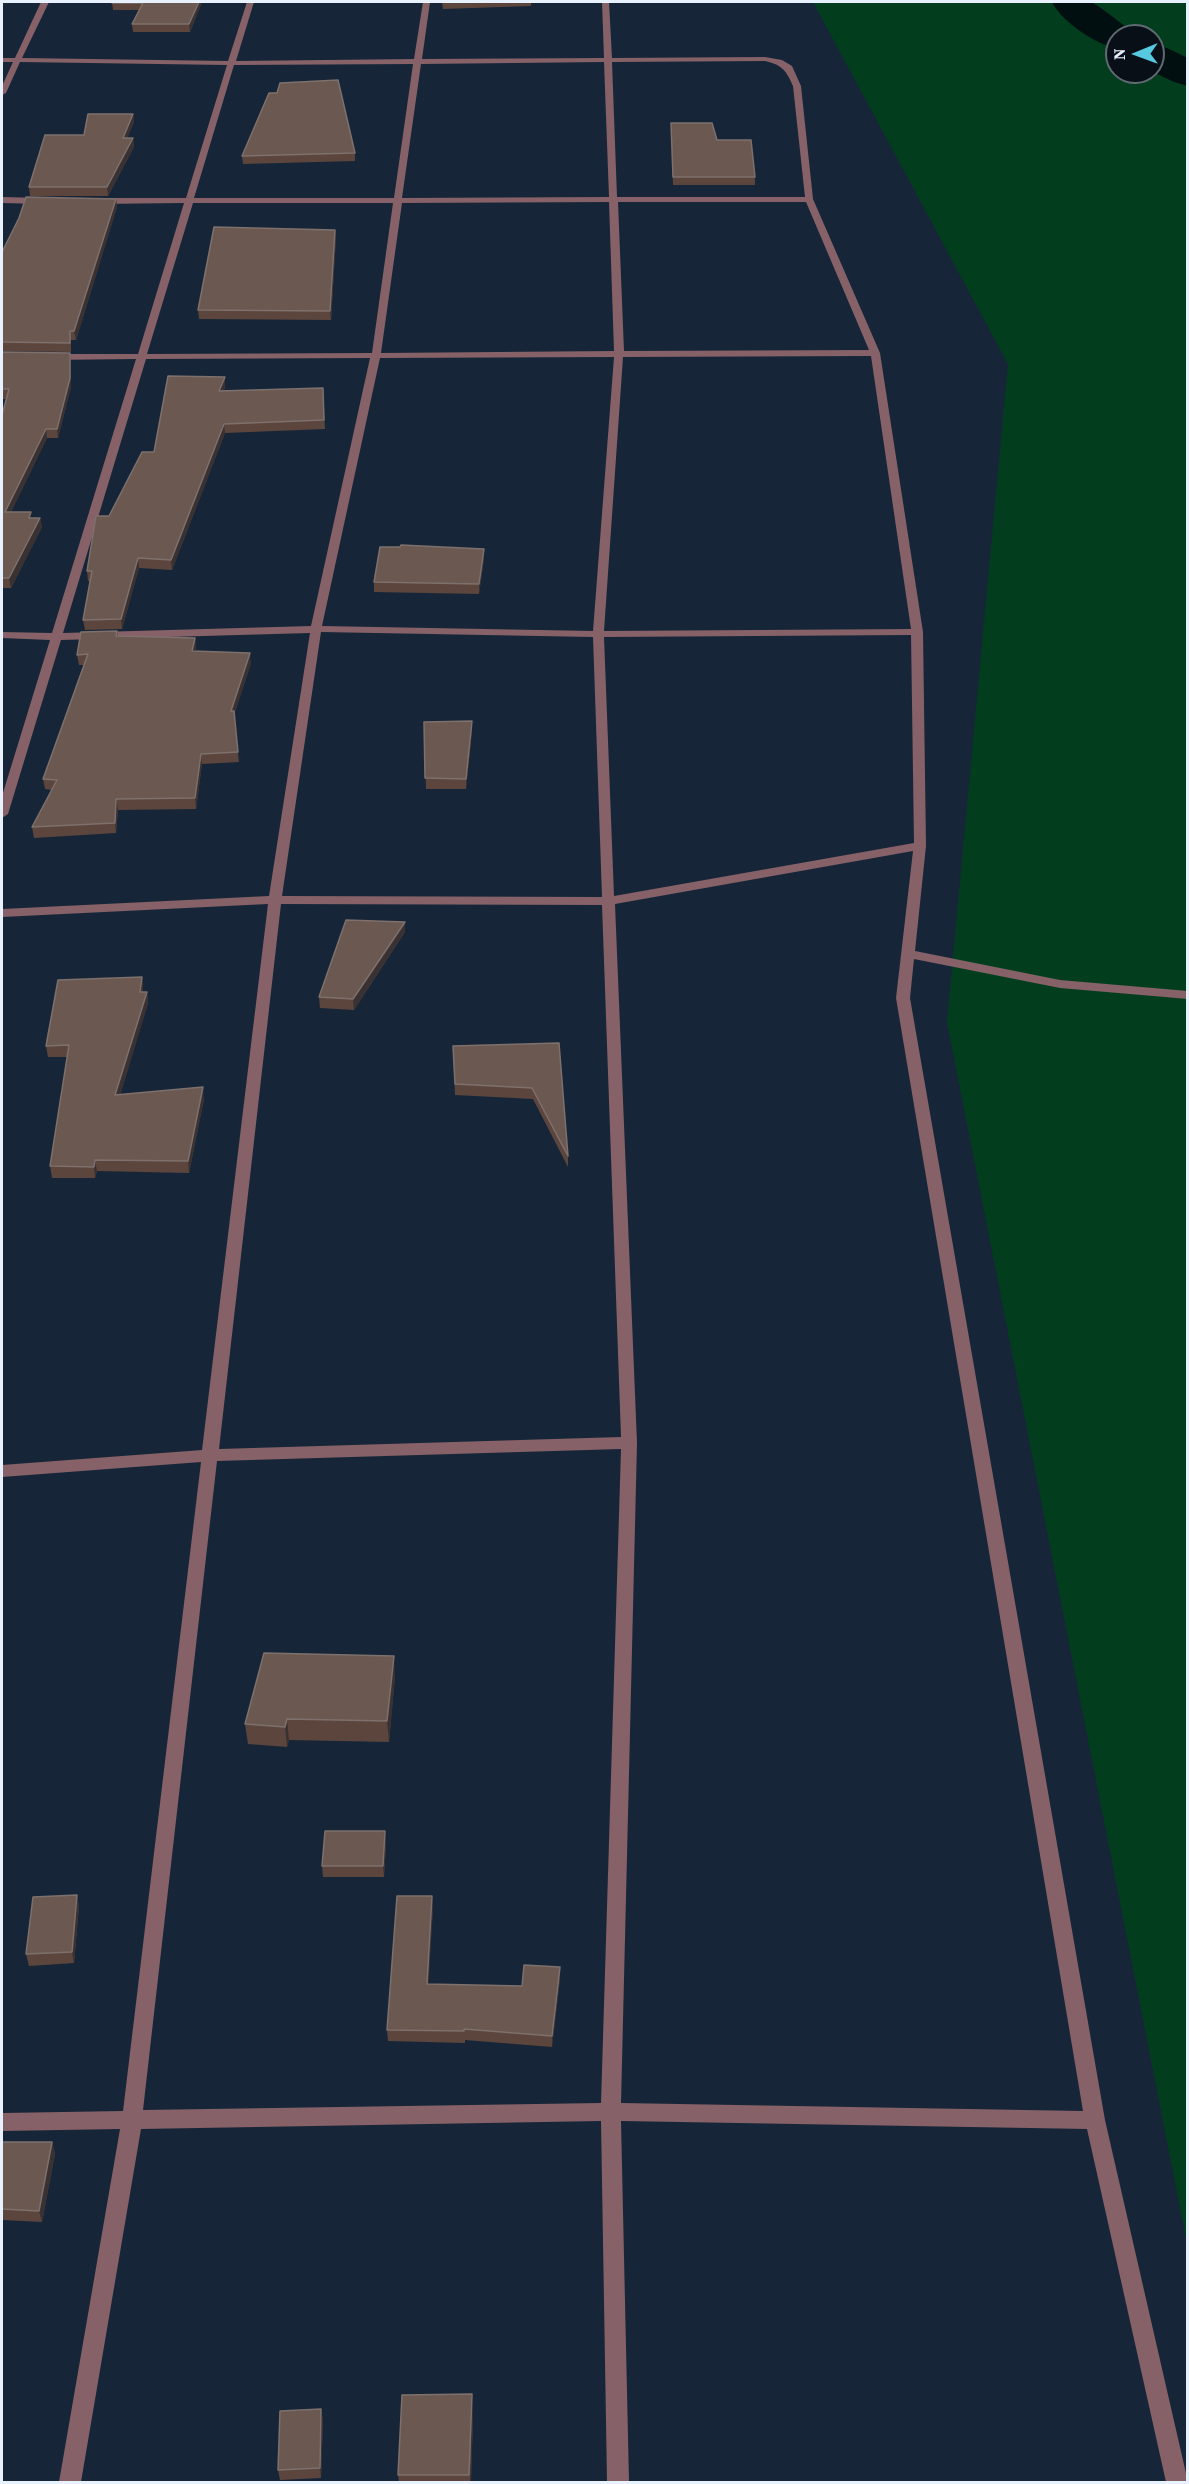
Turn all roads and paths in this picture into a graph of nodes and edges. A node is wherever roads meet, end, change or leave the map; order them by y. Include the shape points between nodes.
1 (45, 2) edge
2 (250, 2) edge
3 (426, 2) edge
4 (606, 2) edge
5 (2, 60) edge
6 (17, 60) junction
7 (417, 61) junction
8 (608, 61) junction
9 (231, 63) junction
10 (2, 93) edge
11 (614, 198) junction
12 (398, 199) junction
13 (809, 199) junction
14 (2, 200) edge
15 (48, 201) edge
16 (83, 201) edge
17 (188, 202) junction
18 (875, 353) junction
19 (376, 354) junction
20 (619, 354) junction
21 (36, 357) edge
22 (140, 358) junction
23 (316, 629) junction
24 (917, 632) junction
25 (598, 634) junction
26 (2, 635) edge
27 (56, 636) junction
28 (2, 814) edge
29 (920, 846) junction
30 (275, 900) junction
31 (609, 902) junction
32 (2, 913) edge
33 (908, 954) junction
34 (1188, 995) edge
35 (629, 1443) junction
36 (212, 1455) junction
37 (2, 1471) edge
38 (611, 2112) junction
39 (132, 2119) junction
40 (1095, 2120) junction
41 (2, 2122) edge
42 (70, 2482) edge
43 (618, 2482) edge
44 (1177, 2482) edge

1 - 6 street
2 - 9 street
3 - 7 street
4 - 8 street
5 - 6 street
6 - 9 street
6 - 10 street
7 - 8 street
7 - 9 street
7 - 12 street
8 - 11 street
8 - 13 street via 765,59 789,68 797,86
9 - 17 street
11 - 12 street
11 - 13 street
11 - 20 street
12 - 17 street
12 - 19 street
13 - 18 street
14 - 15 street
16 - 17 street
17 - 22 street
18 - 20 street
18 - 24 street
19 - 20 street
19 - 22 street
19 - 23 street
20 - 25 street
21 - 22 street
22 - 27 street
23 - 25 street
23 - 27 street
23 - 30 street
24 - 25 street
24 - 29 street
25 - 31 street
26 - 27 street
27 - 28 street
29 - 31 street
29 - 33 street
30 - 31 street
30 - 32 street
30 - 36 street
31 - 35 street
33 - 34 street via 1060,984
33 - 40 street via 903,998
35 - 36 street
35 - 38 street
36 - 37 street
36 - 39 street
38 - 39 street
38 - 40 street
38 - 43 street
39 - 41 street
39 - 42 street
40 - 44 street

